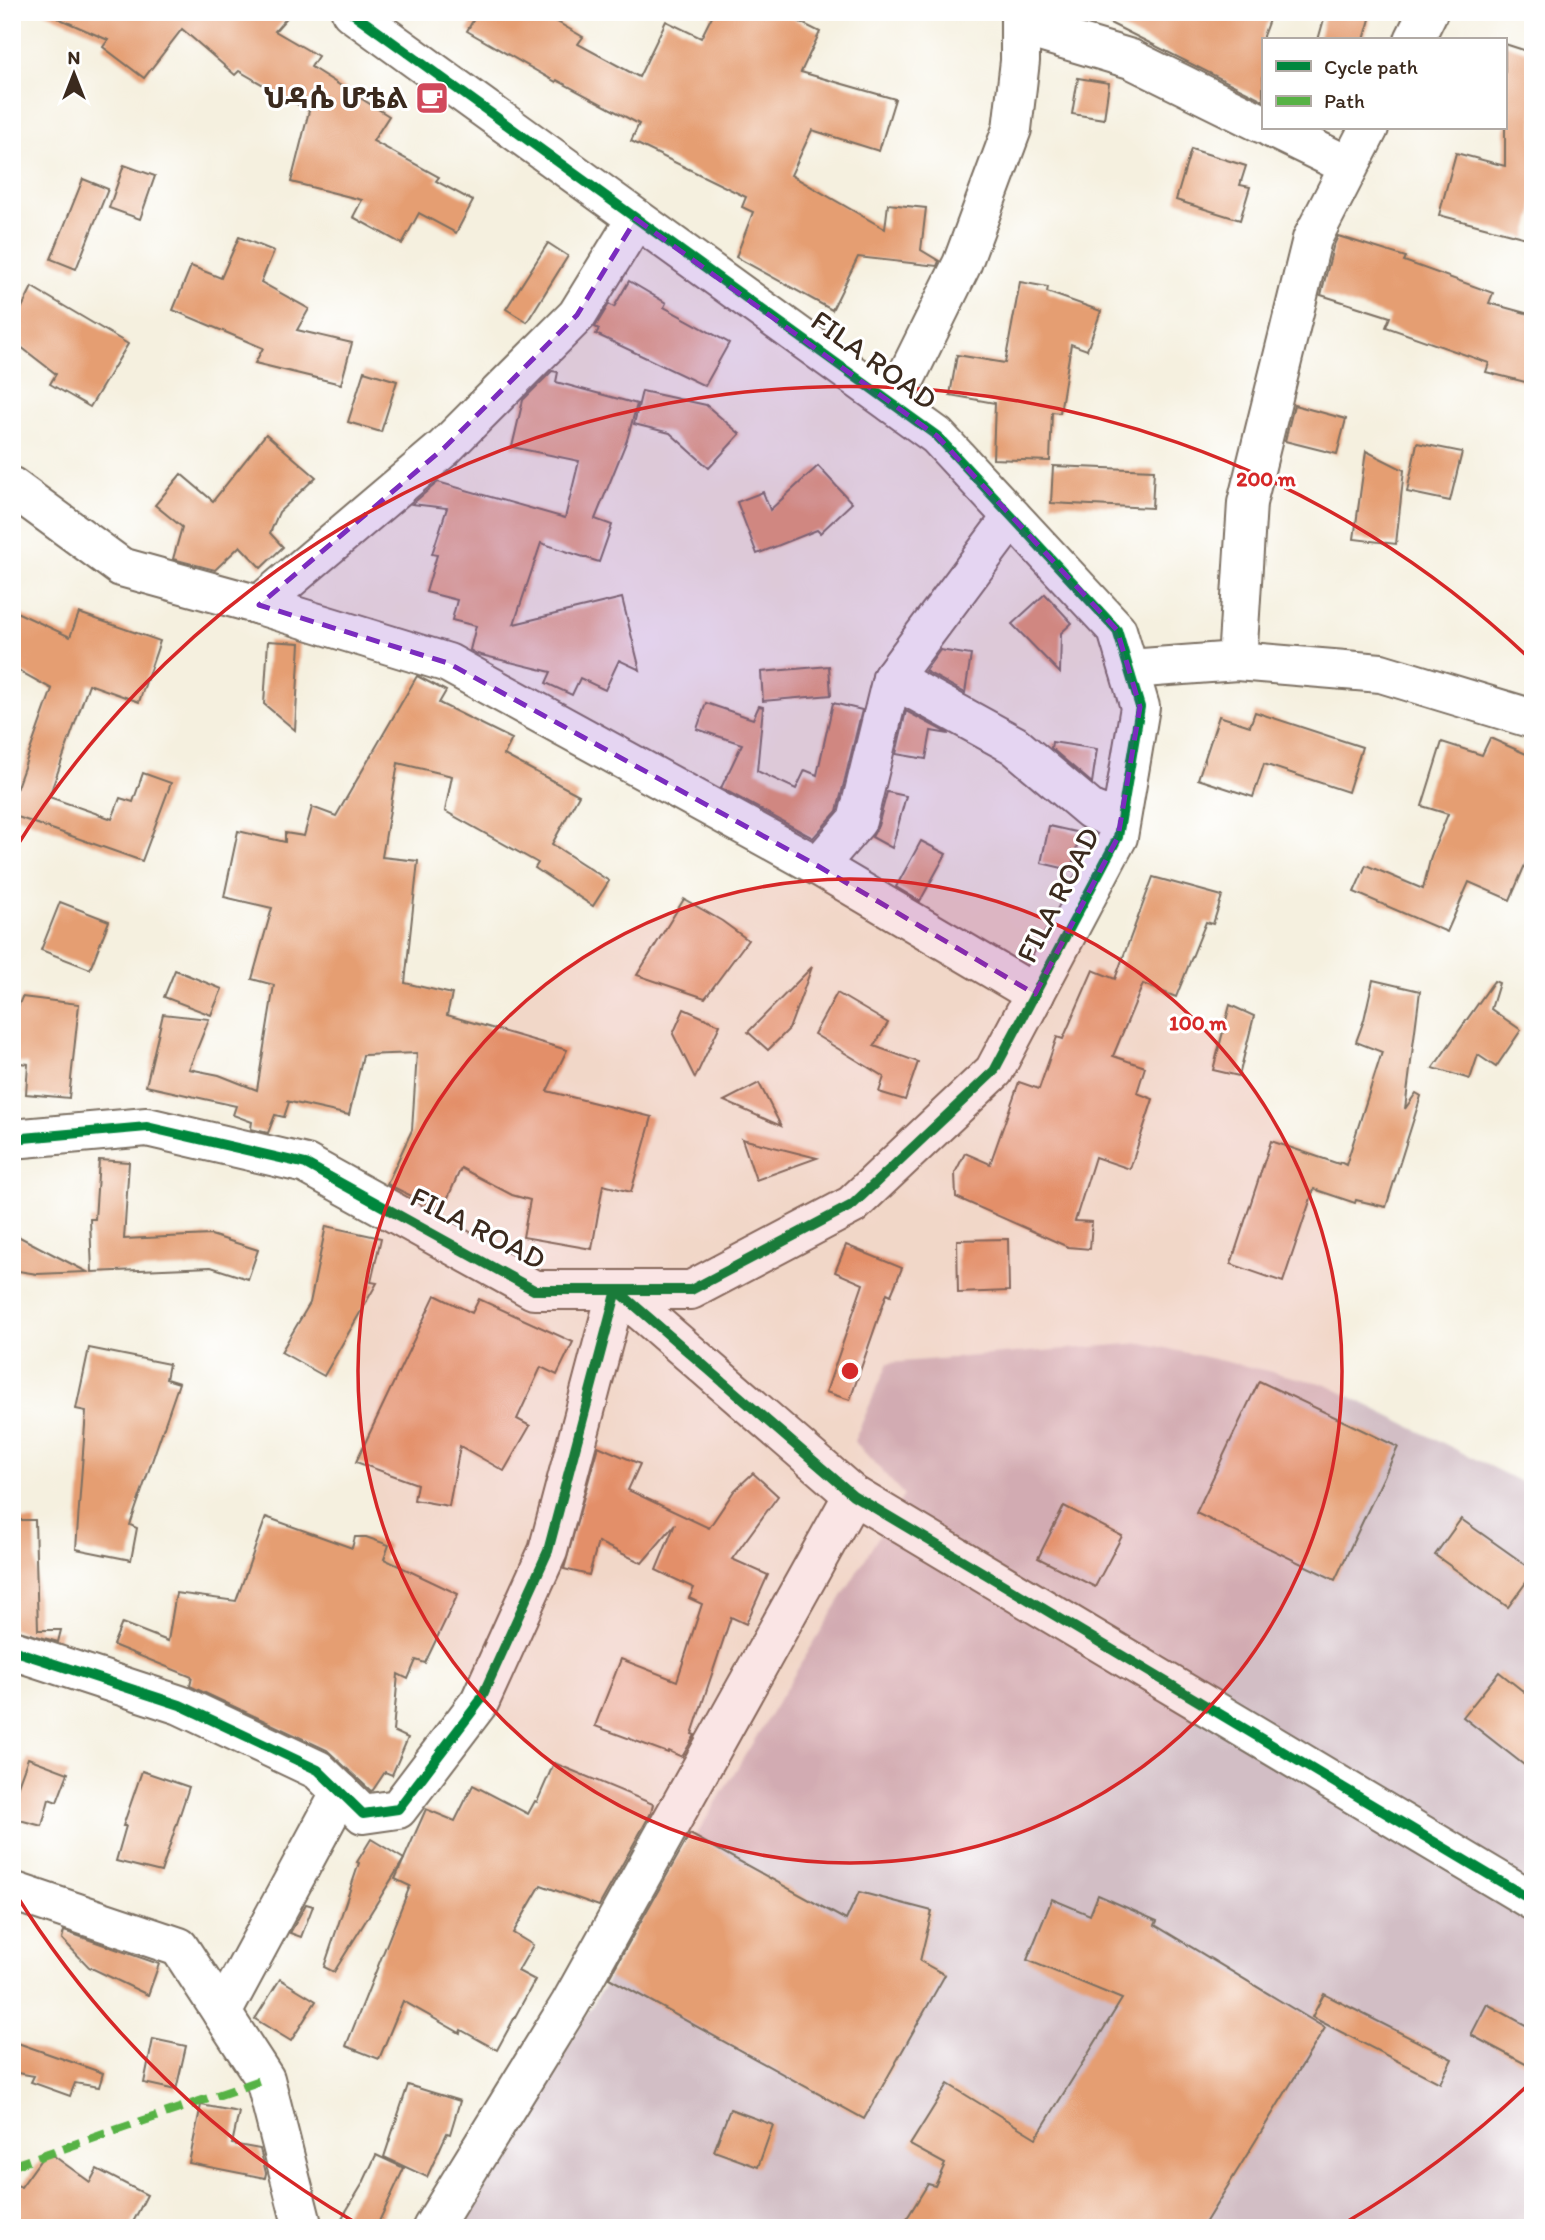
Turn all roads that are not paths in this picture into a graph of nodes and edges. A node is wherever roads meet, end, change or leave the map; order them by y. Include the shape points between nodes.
1 (351, 12) edge
2 (1428, 12) edge
3 (1020, 19) edge
4 (1415, 38) edge
5 (1262, 124) edge
6 (1274, 130) edge
7 (1368, 130) edge
8 (1349, 166) junction
9 (636, 219) junction
10 (893, 404) junction
11 (12, 487) edge
12 (1012, 517) junction
13 (259, 605) junction
14 (1237, 662) junction
15 (1129, 669) junction
16 (892, 678) junction
17 (1533, 719) edge
18 (1121, 821) junction
19 (818, 866) junction
20 (1035, 994) junction
21 (12, 1139) edge
22 (617, 1290) junction
23 (853, 1495) junction
24 (12, 1650) edge
25 (341, 1792) junction
26 (12, 1891) edge
27 (1533, 1901) edge
28 (222, 2012) junction
29 (303, 2228) edge
30 (432, 2228) edge

1 - 9 street, FILA ROAD
2 - 4 street
3 - 5 street via 1131,59
3 - 10 street via 1012,129 962,264
6 - 8 street
7 - 8 street
8 - 14 street via 1312,239 1247,503
9 - 10 street, FILA ROAD
9 - 13 street via 577,315 444,449
10 - 12 street, FILA ROAD via 937,436
11 - 13 street via 121,567
12 - 15 street, FILA ROAD via 1117,630
12 - 16 street
13 - 19 street via 448,663
14 - 15 street
14 - 17 street via 1381,673
15 - 18 street, FILA ROAD via 1140,707
16 - 18 street via 1014,745 1091,810
16 - 19 street via 857,821
18 - 20 street, FILA ROAD via 1118,837
19 - 20 street
20 - 22 street, FILA ROAD via 994,1071 852,1205 691,1290
21 - 22 street, FILA ROAD via 147,1126 306,1164 534,1290
22 - 23 street
22 - 25 street via 548,1551 481,1701 398,1809 363,1814
23 - 27 street
23 - 30 street via 570,2004
24 - 25 street via 180,1705 318,1770
25 - 28 street
26 - 28 street via 179,1947
28 - 29 street via 265,2079

